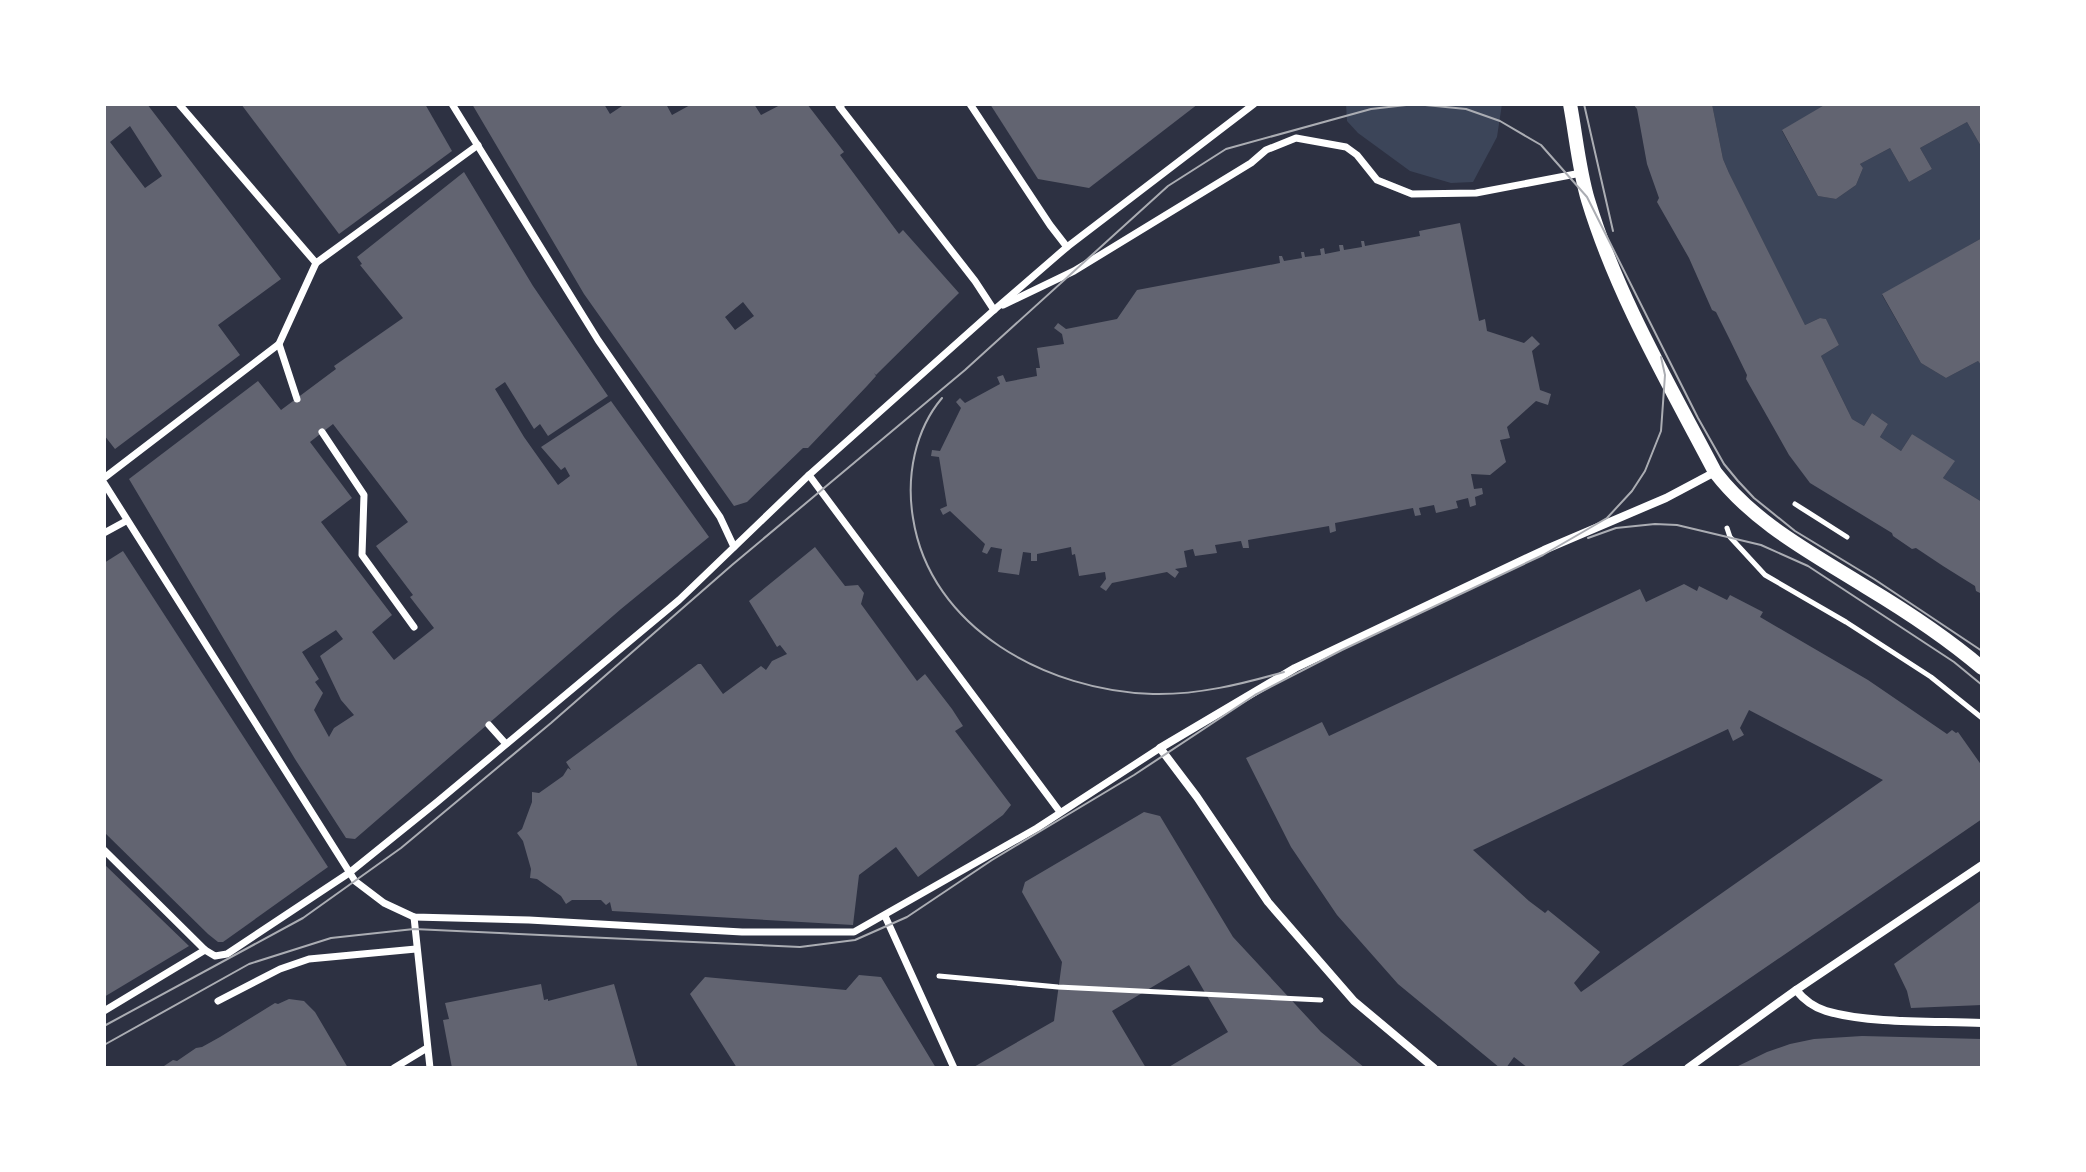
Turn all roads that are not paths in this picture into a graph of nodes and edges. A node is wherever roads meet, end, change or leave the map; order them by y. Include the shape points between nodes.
1 (179, 104) edge
2 (452, 104) edge
3 (842, 104) edge
4 (970, 104) edge
5 (1254, 104) edge
6 (1570, 104) edge
7 (478, 145) junction
8 (1583, 173) junction
9 (1067, 247) junction
10 (316, 263) junction
11 (994, 310) junction
12 (279, 344) junction
13 (297, 399) dead end
14 (322, 432) dead end
15 (1715, 472) junction
16 (809, 475) junction
17 (104, 481) edge
18 (126, 521) junction
19 (104, 533) edge
20 (734, 547) junction
21 (414, 627) dead end
22 (1982, 668) edge
23 (489, 725) dead end
24 (506, 744) junction
25 (1160, 748) junction
26 (1060, 812) junction
27 (104, 850) edge
28 (1982, 865) edge
29 (349, 873) junction
30 (885, 916) junction
31 (414, 917) junction
32 (416, 949) junction
33 (205, 950) junction
34 (1796, 990) junction
35 (218, 1001) dead end
36 (104, 1011) edge
37 (1982, 1023) edge
38 (427, 1048) junction
39 (394, 1068) edge
40 (430, 1068) edge
41 (954, 1068) edge
42 (1434, 1068) edge
43 (1688, 1068) edge

1 - 10 street
2 - 7 street
3 - 11 street
4 - 9 street
5 - 9 street
6 - 8 street
7 - 10 street
7 - 20 street via 598,340 720,517
8 - 11 street via 1476,193 1412,194 1377,180 1346,147 1296,138 1266,150 1074,271
8 - 15 street via 1608,258
9 - 11 street
10 - 12 street
11 - 16 street
12 - 13 street
12 - 17 street
14 - 21 street via 364,495 362,555
15 - 22 street via 1732,495 1769,525
15 - 25 street via 1295,668
16 - 20 street
16 - 26 street
17 - 18 street
18 - 19 street
18 - 29 street
20 - 24 street via 679,600
23 - 24 street
24 - 29 street
25 - 26 street
25 - 42 street via 1268,902 1354,1001
26 - 30 street
27 - 33 street
28 - 34 street
29 - 31 street via 384,903
29 - 33 street via 227,954 215,956
30 - 31 street via 854,932
30 - 41 street
31 - 32 street
32 - 35 street via 309,959
32 - 38 street
33 - 36 street
34 - 37 street via 1806,1002 1826,1011
34 - 43 street
38 - 39 street
38 - 40 street

